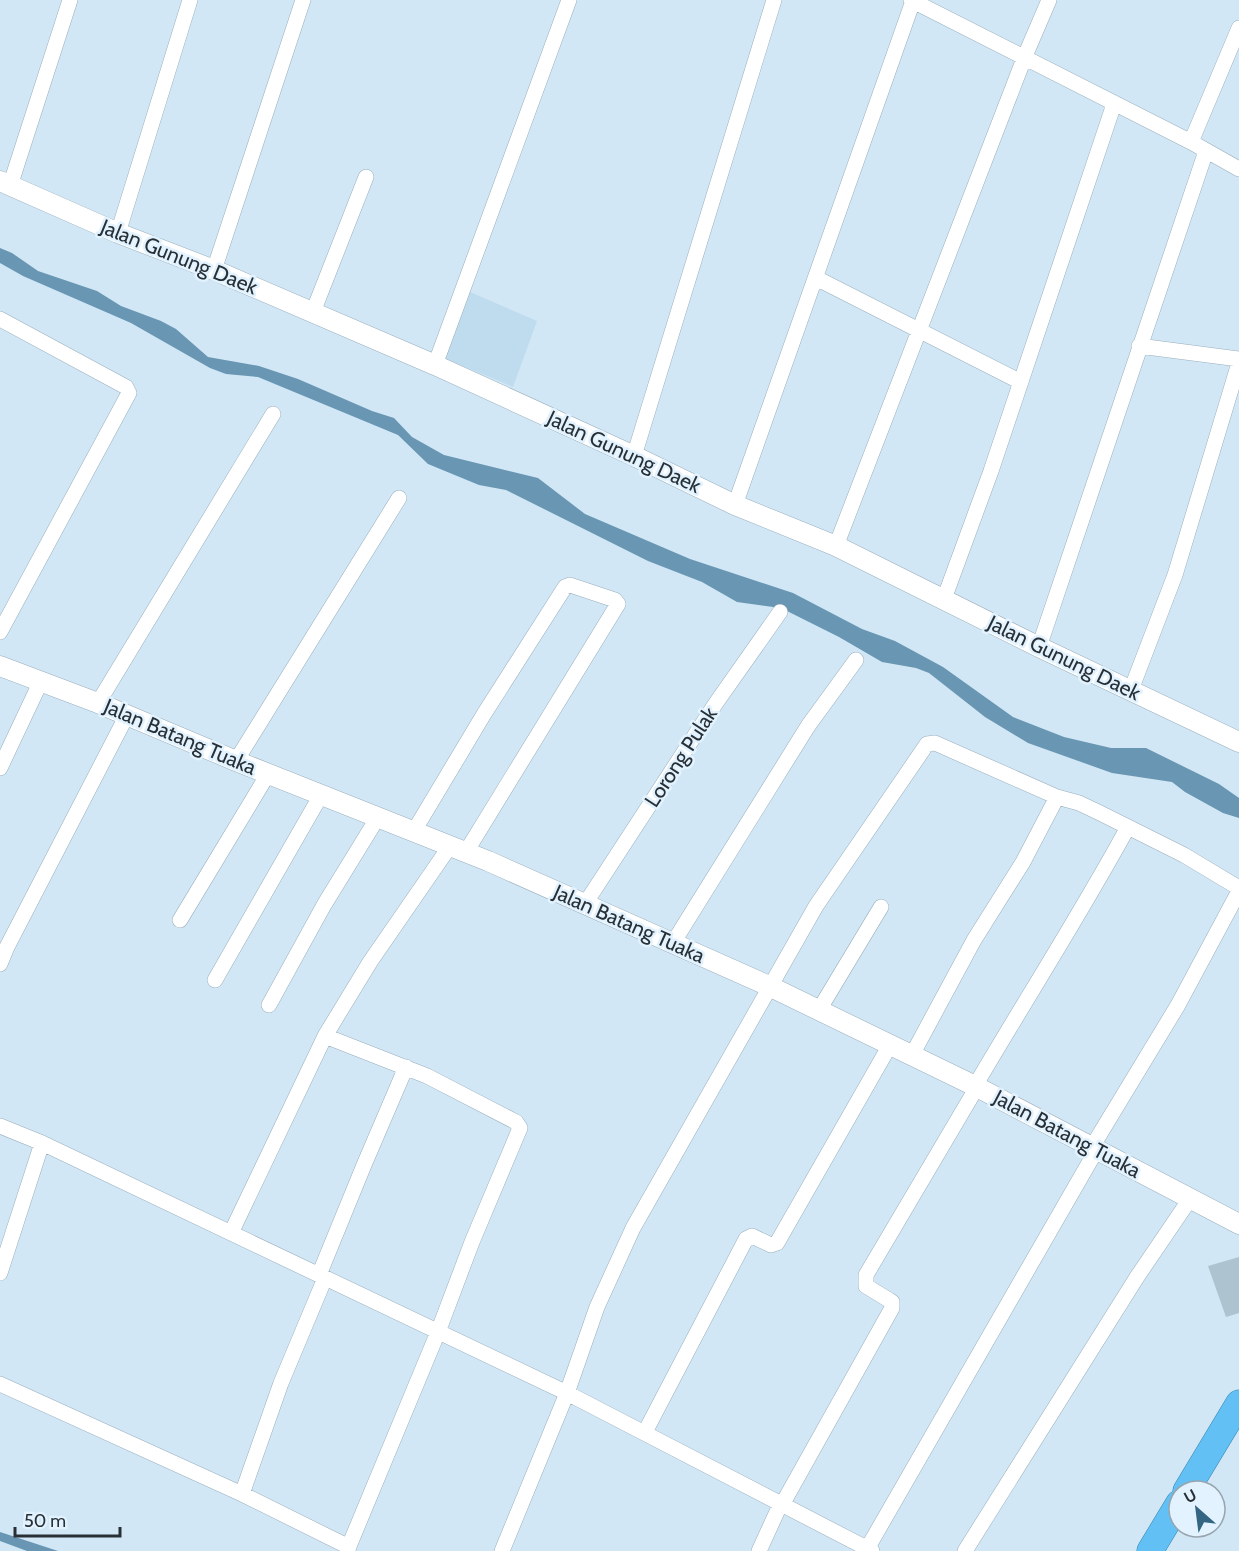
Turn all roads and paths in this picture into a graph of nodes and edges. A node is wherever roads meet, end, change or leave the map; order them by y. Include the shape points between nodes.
1 (70, 0) edge
2 (190, 0) edge
3 (303, 0) edge
4 (569, 0) edge
5 (774, 0) edge
6 (912, 0) edge
7 (1049, 0) edge
8 (1239, 28) edge
9 (1024, 56) junction
10 (1114, 104) junction
11 (1191, 142) junction
12 (1206, 151) junction
13 (1239, 170) edge
14 (366, 177) dead end
15 (5, 184) edge
16 (118, 233) junction
17 (214, 270) junction
18 (816, 278) junction
19 (314, 312) junction
20 (0, 319) edge
21 (919, 331) junction
22 (1139, 346) junction
23 (1239, 361) edge
24 (435, 365) junction
25 (1022, 382) junction
26 (273, 414) dead end
27 (634, 456) junction
28 (399, 498) dead end
29 (735, 505) junction
30 (836, 546) junction
31 (944, 599) junction
32 (780, 612) dead end
33 (0, 632) edge
34 (1039, 647) junction
35 (856, 660) dead end
36 (0, 666) edge
37 (40, 681) junction
38 (1131, 690) junction
39 (98, 703) junction
40 (127, 715) junction
41 (1237, 736) edge
42 (236, 761) junction
43 (0, 768) edge
44 (268, 774) junction
45 (321, 795) junction
46 (1057, 797) junction
47 (378, 817) junction
48 (1128, 827) junction
49 (414, 831) junction
50 (458, 849) junction
51 (1239, 890) edge
52 (585, 904) junction
53 (881, 907) dead end
54 (180, 920) dead end
55 (673, 943) junction
56 (0, 964) edge
57 (215, 980) dead end
58 (769, 986) junction
59 (269, 1005) dead end
60 (819, 1010) junction
61 (325, 1036) junction
62 (890, 1045) junction
63 (912, 1055) junction
64 (406, 1067) junction
65 (976, 1086) junction
66 (0, 1126) edge
67 (42, 1143) junction
68 (1094, 1148) junction
69 (1190, 1199) junction
70 (1239, 1224) edge
71 (231, 1233) junction
72 (0, 1273) edge
73 (322, 1276) junction
74 (438, 1332) junction
75 (0, 1384) edge
76 (567, 1393) junction
77 (1239, 1403) edge
78 (645, 1432) junction
79 (1239, 1434) edge
80 (1193, 1479) edge
81 (1213, 1479) edge
82 (242, 1494) junction
83 (782, 1503) junction
84 (1169, 1539) edge
85 (348, 1549) edge
86 (870, 1550) edge
87 (502, 1551) edge
88 (759, 1551) edge
89 (965, 1551) edge
90 (1150, 1551) edge

1 - 15 street
2 - 16 street
3 - 17 street
4 - 24 street
5 - 27 street
6 - 9 street
6 - 18 street
7 - 9 street
8 - 11 street
9 - 10 street
9 - 21 street
10 - 11 street
10 - 25 street
11 - 12 street
12 - 13 street
12 - 22 street
14 - 19 street
15 - 16 street, Jalan Gunung Daek
16 - 17 street, Jalan Gunung Daek
17 - 19 street, Jalan Gunung Daek
18 - 21 street
18 - 29 street
19 - 24 street, Jalan Gunung Daek
20 - 33 street via 126,387 129,393
21 - 25 street
21 - 30 street
22 - 23 street
22 - 34 street
23 - 38 street via 1175,575
24 - 27 street, Jalan Gunung Daek
25 - 31 street
26 - 39 street
27 - 29 street, Jalan Gunung Daek
28 - 42 street
29 - 30 street, Jalan Gunung Daek
30 - 31 street, Jalan Gunung Daek
31 - 34 street, Jalan Gunung Daek
32 - 52 street, Lorong Pulak
34 - 38 street, Jalan Gunung Daek
35 - 55 street via 808,726
36 - 37 street, Jalan Batang Tuaka
37 - 39 street, Jalan Batang Tuaka
37 - 43 street
38 - 41 street, Jalan Gunung Daek
39 - 40 street, Jalan Batang Tuaka
40 - 42 street, Jalan Batang Tuaka
40 - 56 street
42 - 44 street, Jalan Batang Tuaka
44 - 45 street, Jalan Batang Tuaka
44 - 54 street
45 - 47 street, Jalan Batang Tuaka
45 - 57 street
46 - 48 street via 1079,803
46 - 58 street via 929,743 816,906
46 - 63 street
47 - 49 street, Jalan Batang Tuaka
47 - 59 street
48 - 51 street via 1184,855
48 - 65 street
49 - 50 street, Jalan Batang Tuaka
49 - 50 street via 565,587 570,585 615,600 618,604
50 - 52 street, Jalan Batang Tuaka
50 - 61 street via 370,962
51 - 68 street via 1178,1005
52 - 55 street, Jalan Batang Tuaka
53 - 60 street
55 - 58 street, Jalan Batang Tuaka
58 - 60 street, Jalan Batang Tuaka
58 - 76 street via 633,1228 597,1307
60 - 62 street, Jalan Batang Tuaka
61 - 64 street
61 - 71 street
62 - 63 street, Jalan Batang Tuaka
62 - 78 street via 777,1243 771,1245 752,1236 746,1239
63 - 65 street, Jalan Batang Tuaka
64 - 73 street
64 - 74 street via 516,1122 520,1128
65 - 68 street, Jalan Batang Tuaka
65 - 83 street via 866,1275 866,1286 889,1300 892,1308
66 - 67 street
67 - 71 street
67 - 72 street
68 - 69 street, Jalan Batang Tuaka
68 - 86 street
69 - 70 street, Jalan Batang Tuaka
69 - 89 street
71 - 73 street
73 - 74 street
73 - 82 street
74 - 76 street
74 - 85 street
75 - 82 street
76 - 78 street
76 - 87 street
77 - 80 highway
78 - 83 street
79 - 81 highway
82 - 85 street
83 - 86 street
83 - 88 street
84 - 90 highway

